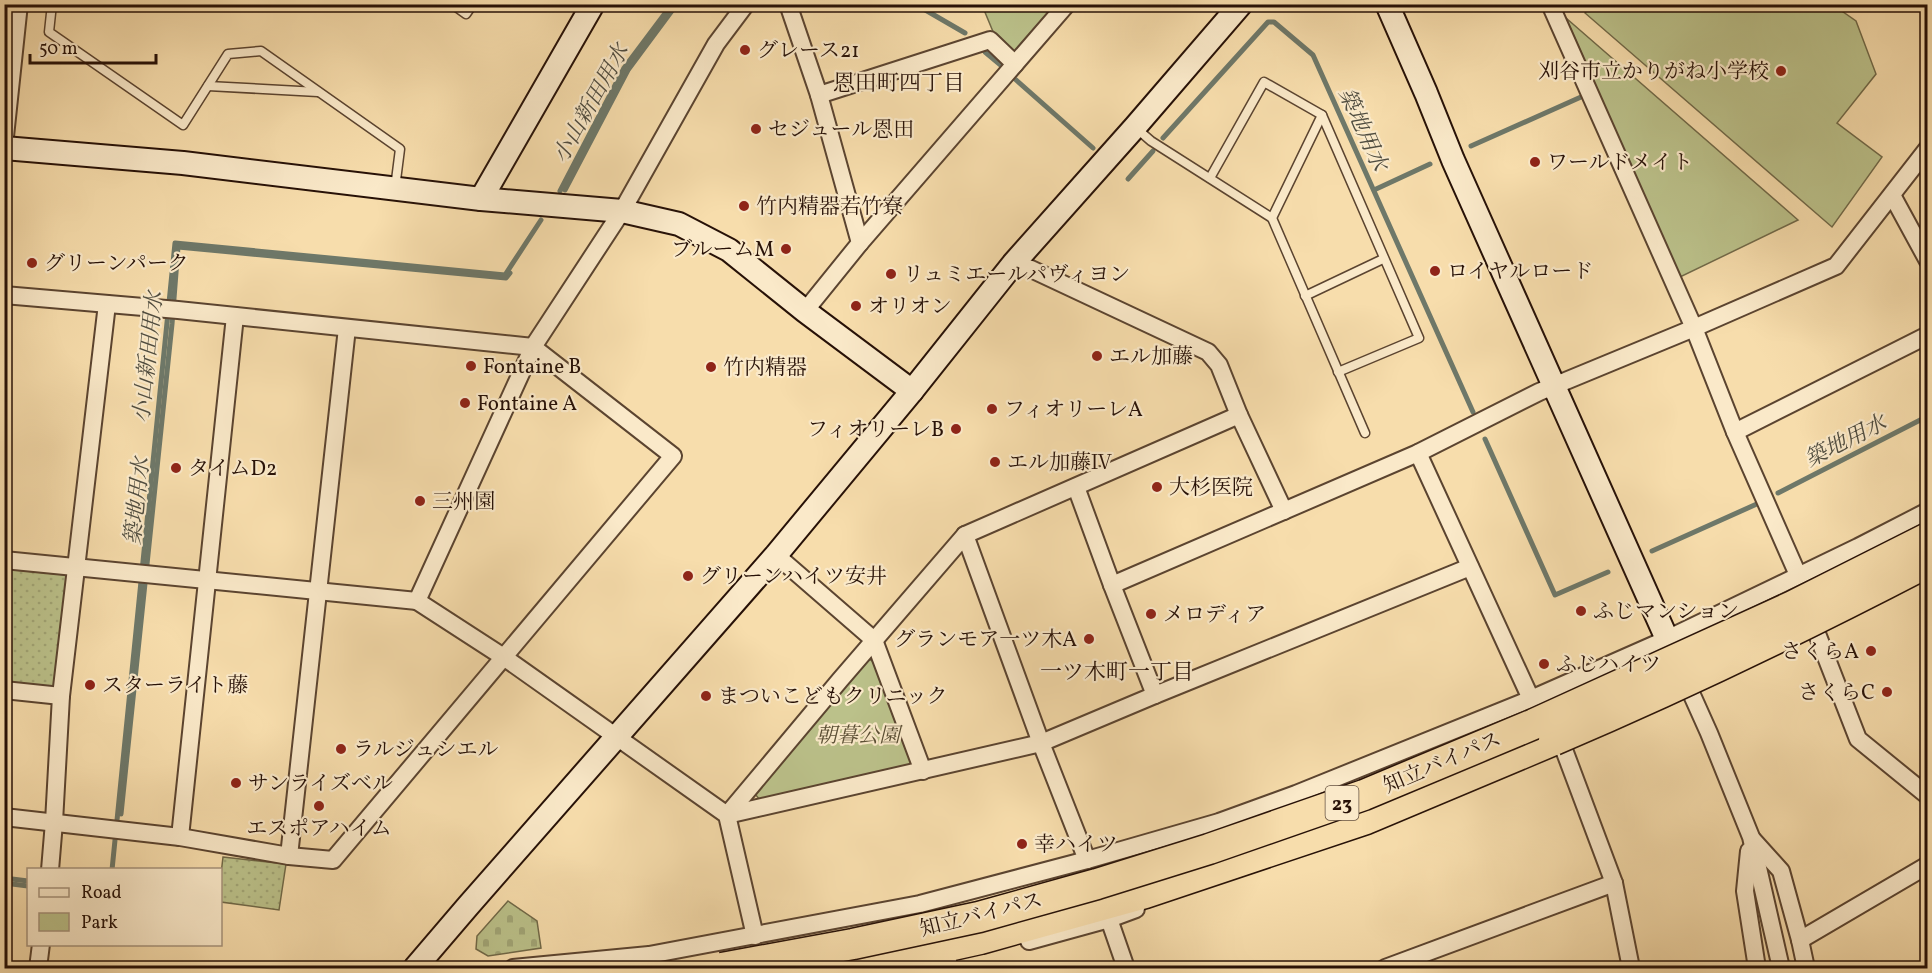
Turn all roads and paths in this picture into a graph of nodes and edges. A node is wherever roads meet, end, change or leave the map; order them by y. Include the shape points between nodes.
1 (19, 4) edge
2 (52, 4) edge
3 (452, 4) edge
4 (472, 4) edge
5 (593, 4) edge
6 (746, 4) edge
7 (788, 4) edge
8 (1067, 4) edge
9 (1241, 4) edge
10 (1387, 4) edge
11 (1550, 4) edge
12 (1015, 64) junction
13 (208, 86) junction
14 (320, 92) junction
15 (819, 95) junction
16 (1322, 115) junction
17 (1135, 127) junction
18 (4, 147) edge
19 (1928, 148) edge
20 (1210, 178) junction
21 (395, 188) junction
22 (1892, 195) junction
23 (481, 199) junction
24 (622, 211) junction
25 (1272, 218) junction
26 (860, 243) junction
27 (1383, 258) junction
28 (1928, 261) edge
29 (1013, 264) junction
30 (4, 295) edge
31 (1305, 296) junction
32 (107, 304) junction
33 (805, 311) junction
34 (235, 316) junction
35 (347, 328) junction
36 (1694, 328) junction
37 (1928, 335) edge
38 (533, 347) junction
39 (1338, 372) junction
40 (1554, 386) junction
41 (912, 391) junction
42 (1239, 415) junction
43 (1735, 432) junction
44 (1365, 433) dead end
45 (1418, 453) junction
46 (1076, 487) junction
47 (1284, 511) junction
48 (1928, 511) edge
49 (965, 535) junction
50 (1928, 538) edge
51 (776, 555) junction
52 (4, 560) edge
53 (1928, 562) edge
54 (1470, 567) junction
55 (78, 568) junction
56 (1928, 572) edge
57 (1798, 575) junction
58 (207, 580) junction
59 (1112, 585) junction
60 (317, 591) junction
61 (417, 601) junction
62 (1814, 626) junction
63 (1667, 639) junction
64 (874, 640) junction
65 (505, 657) junction
66 (1689, 687) junction
67 (4, 690) edge
68 (1155, 694) junction
69 (61, 696) junction
70 (1531, 699) junction
71 (617, 737) junction
72 (1041, 743) junction
73 (1563, 747) junction
74 (923, 771) junction
75 (1928, 796) edge
76 (727, 814) junction
77 (4, 817) edge
78 (54, 822) junction
79 (180, 837) junction
80 (1751, 837) junction
81 (289, 855) junction
82 (1087, 860) junction
83 (1928, 865) edge
84 (50, 868) edge
85 (1614, 883) junction
86 (1108, 919) junction
87 (755, 936) junction
88 (1800, 940) junction
89 (41, 946) edge
90 (39, 969) edge
91 (415, 969) edge
92 (513, 969) edge
93 (722, 969) edge
94 (849, 969) edge
95 (917, 969) edge
96 (1126, 969) edge
97 (1385, 969) edge
98 (1631, 969) edge
99 (1757, 969) edge
100 (1781, 969) edge
101 (1806, 969) edge

1 - 18 street
2 - 13 lane via 49,32 183,125
3 - 4 lane via 466,14
5 - 23 street
6 - 24 street via 716,44
7 - 15 street
8 - 12 street
9 - 17 street
10 - 40 street
11 - 36 street
12 - 15 street via 990,40
12 - 26 street
13 - 14 lane
13 - 14 lane via 228,54 261,51
14 - 21 lane via 400,149
15 - 26 street
16 - 20 lane via 1264,82
16 - 25 lane
16 - 27 lane
17 - 20 lane
17 - 29 street
18 - 21 street via 183,162
19 - 22 street
20 - 25 lane
21 - 23 street
22 - 28 street
22 - 36 street via 1836,266
23 - 24 street
24 - 33 street via 679,224 729,250
24 - 38 street
25 - 31 lane
26 - 33 street
27 - 31 lane
27 - 39 lane via 1419,338
29 - 41 street
29 - 42 street via 1208,352 1219,365
30 - 32 street
31 - 39 lane
32 - 34 street
32 - 55 street
33 - 41 street
34 - 35 street
34 - 58 street
35 - 38 street
35 - 60 street
36 - 40 street
36 - 43 street
37 - 43 street
38 - 61 street
38 - 65 street via 674,456
39 - 44 lane
40 - 45 street
40 - 63 street
41 - 51 street
42 - 46 street
42 - 47 street
43 - 57 street
45 - 47 street
45 - 54 street
46 - 49 street
46 - 59 street
47 - 59 street
48 - 57 street
49 - 64 street
49 - 72 street
50 - 93 highway, 知立バイパス / 23, bridge via 1783,611 1534,724 1364,795 1209,849 979,916
51 - 64 street
51 - 71 street
52 - 55 street
53 - 94 highway, 知立バイパス / 23, bridge via 1650,699 1366,819 1064,917
54 - 68 street
54 - 70 street
55 - 58 street
55 - 69 street
56 - 62 street
57 - 63 street
58 - 60 street
58 - 79 street
59 - 68 street
60 - 61 street
60 - 81 street
61 - 65 street
62 - 66 street
62 - 75 street via 1858,740
63 - 66 street
63 - 70 street
64 - 74 street
64 - 76 street
65 - 71 street
65 - 81 street via 333,860
66 - 73 street
66 - 80 street
67 - 69 street
68 - 72 street
69 - 78 street
70 - 82 street via 1230,818
71 - 76 street
71 - 91 street
72 - 74 street
72 - 82 street
73 - 85 street
73 - 86 street via 1381,822
74 - 76 street
76 - 87 street
77 - 78 street
78 - 79 street
78 - 84 street
79 - 81 street
80 - 88 street via 1781,871
80 - 99 street via 1745,891
80 - 100 street
82 - 87 street via 920,904
83 - 88 street
85 - 97 street
85 - 98 street
86 - 95 street
86 - 96 street
87 - 92 street via 649,955
88 - 101 street
89 - 90 street

